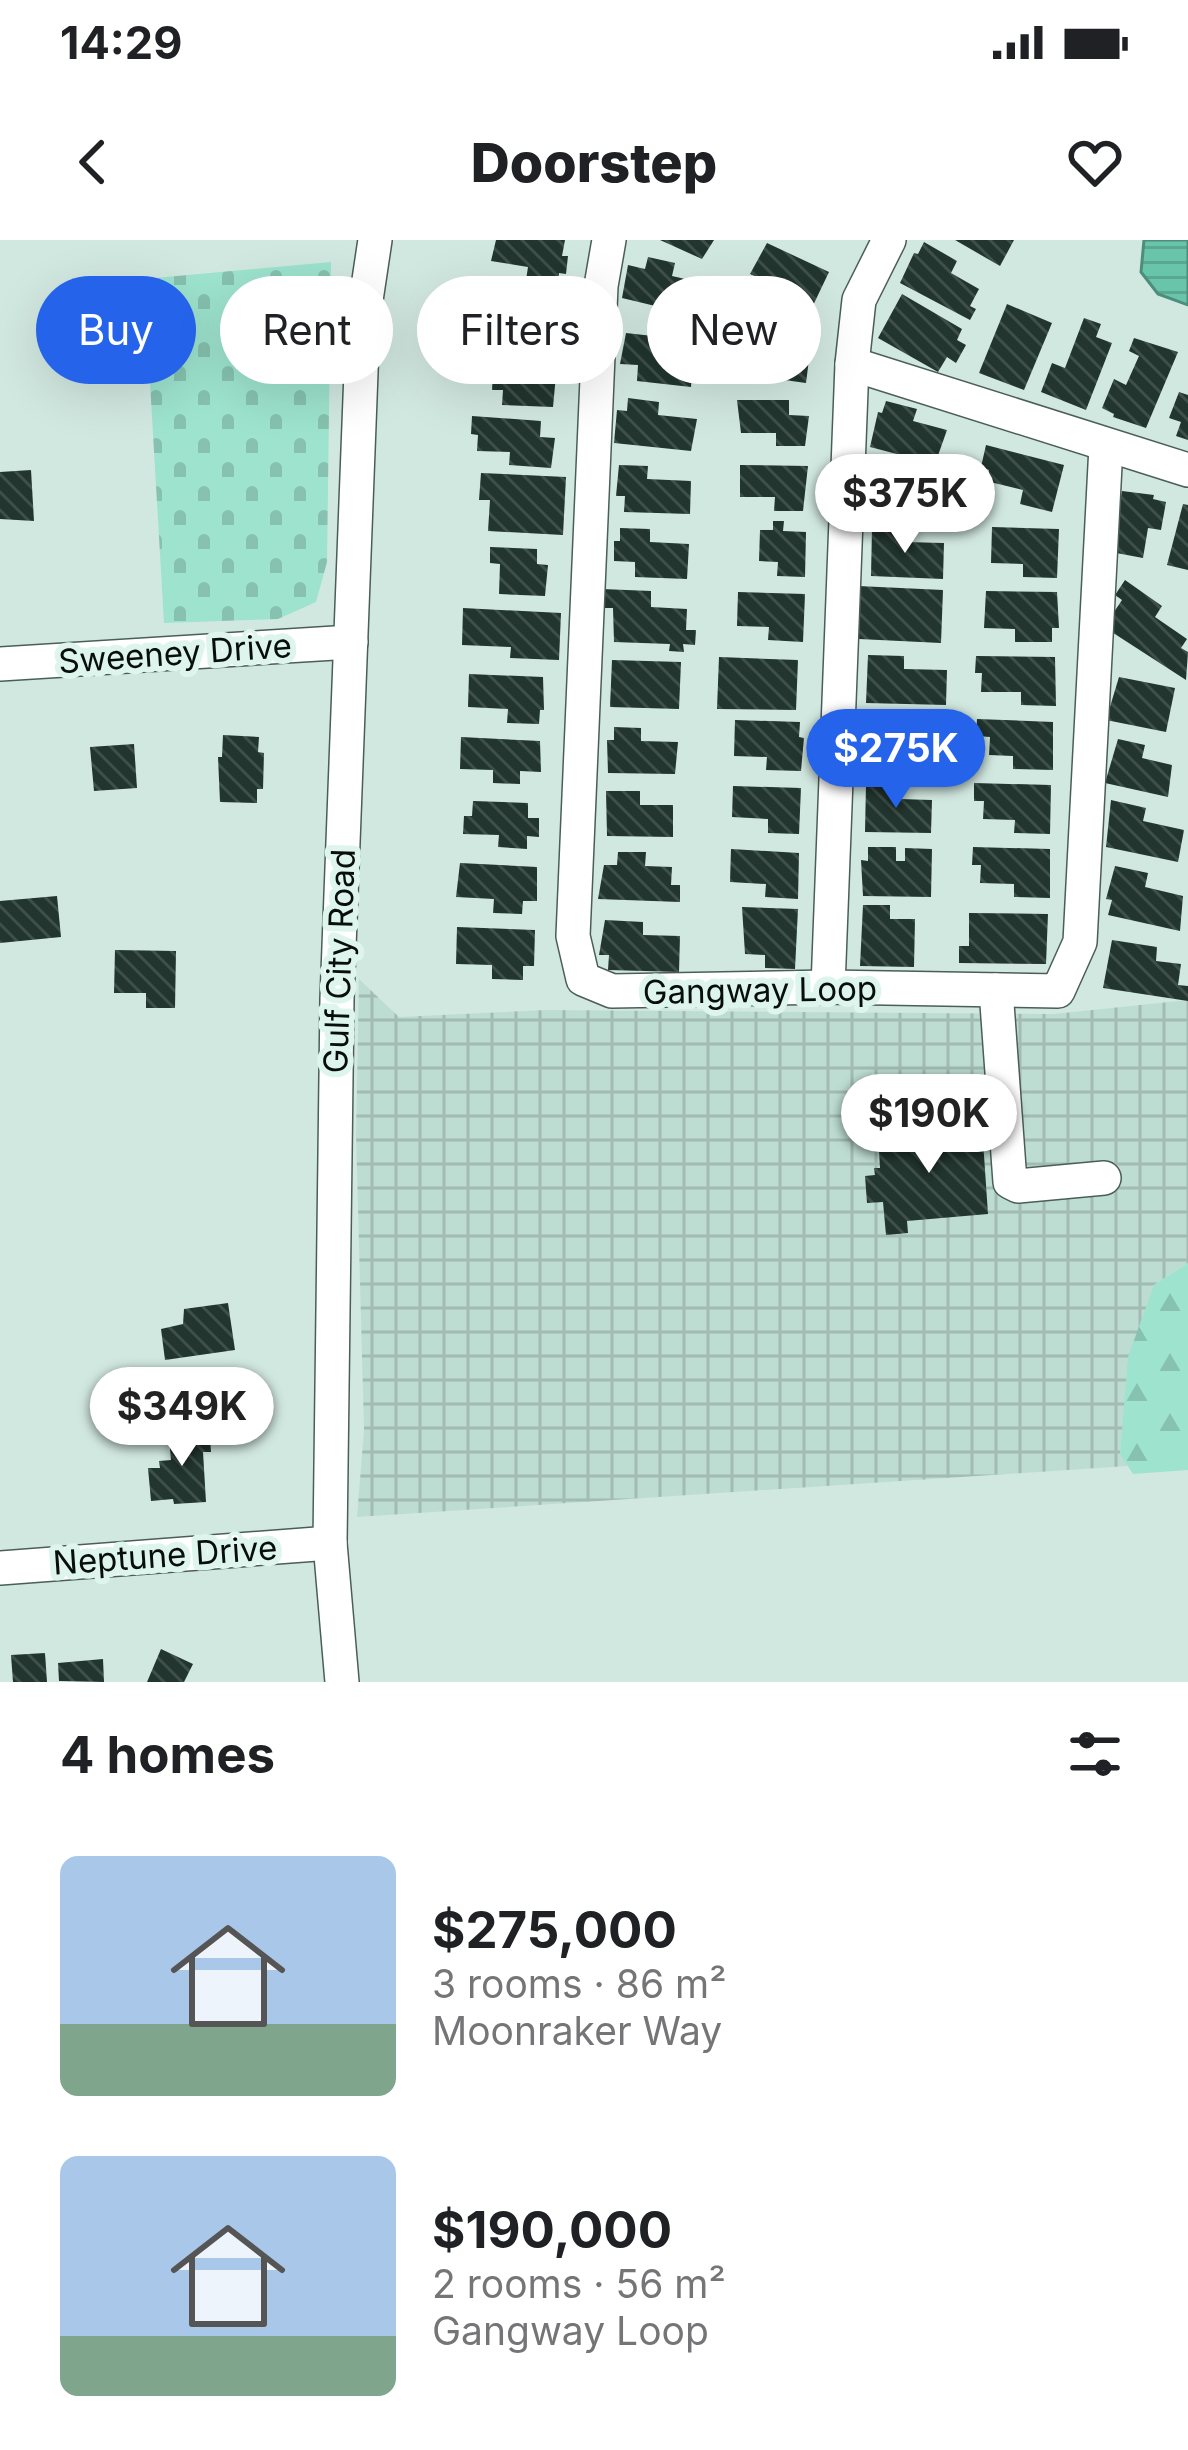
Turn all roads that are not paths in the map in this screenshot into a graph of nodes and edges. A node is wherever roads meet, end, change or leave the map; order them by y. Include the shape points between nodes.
1 (375, 240) edge
2 (609, 240) edge
3 (889, 240) edge
4 (853, 364) junction
5 (1106, 446) junction
6 (1188, 470) edge
7 (350, 642) junction
8 (0, 664) edge
9 (828, 987) junction
10 (996, 990) junction
11 (1105, 1178) dead end
12 (330, 1543) junction
13 (0, 1568) edge
14 (342, 1682) edge

1 - 7 street, Gulf City Road via 364,320
2 - 9 street, Gangway Loop via 578,763 573,937 583,979 613,991
3 - 4 street via 859,300
4 - 5 street
4 - 9 street
5 - 6 street
5 - 10 street, Gangway Loop via 1080,942 1058,992
7 - 8 street, Sweeney Drive
7 - 12 street, Gulf City Road
9 - 10 street, Gangway Loop
10 - 11 street via 1010,1182
12 - 13 street, Neptune Drive
12 - 14 street, Gulf City Road

